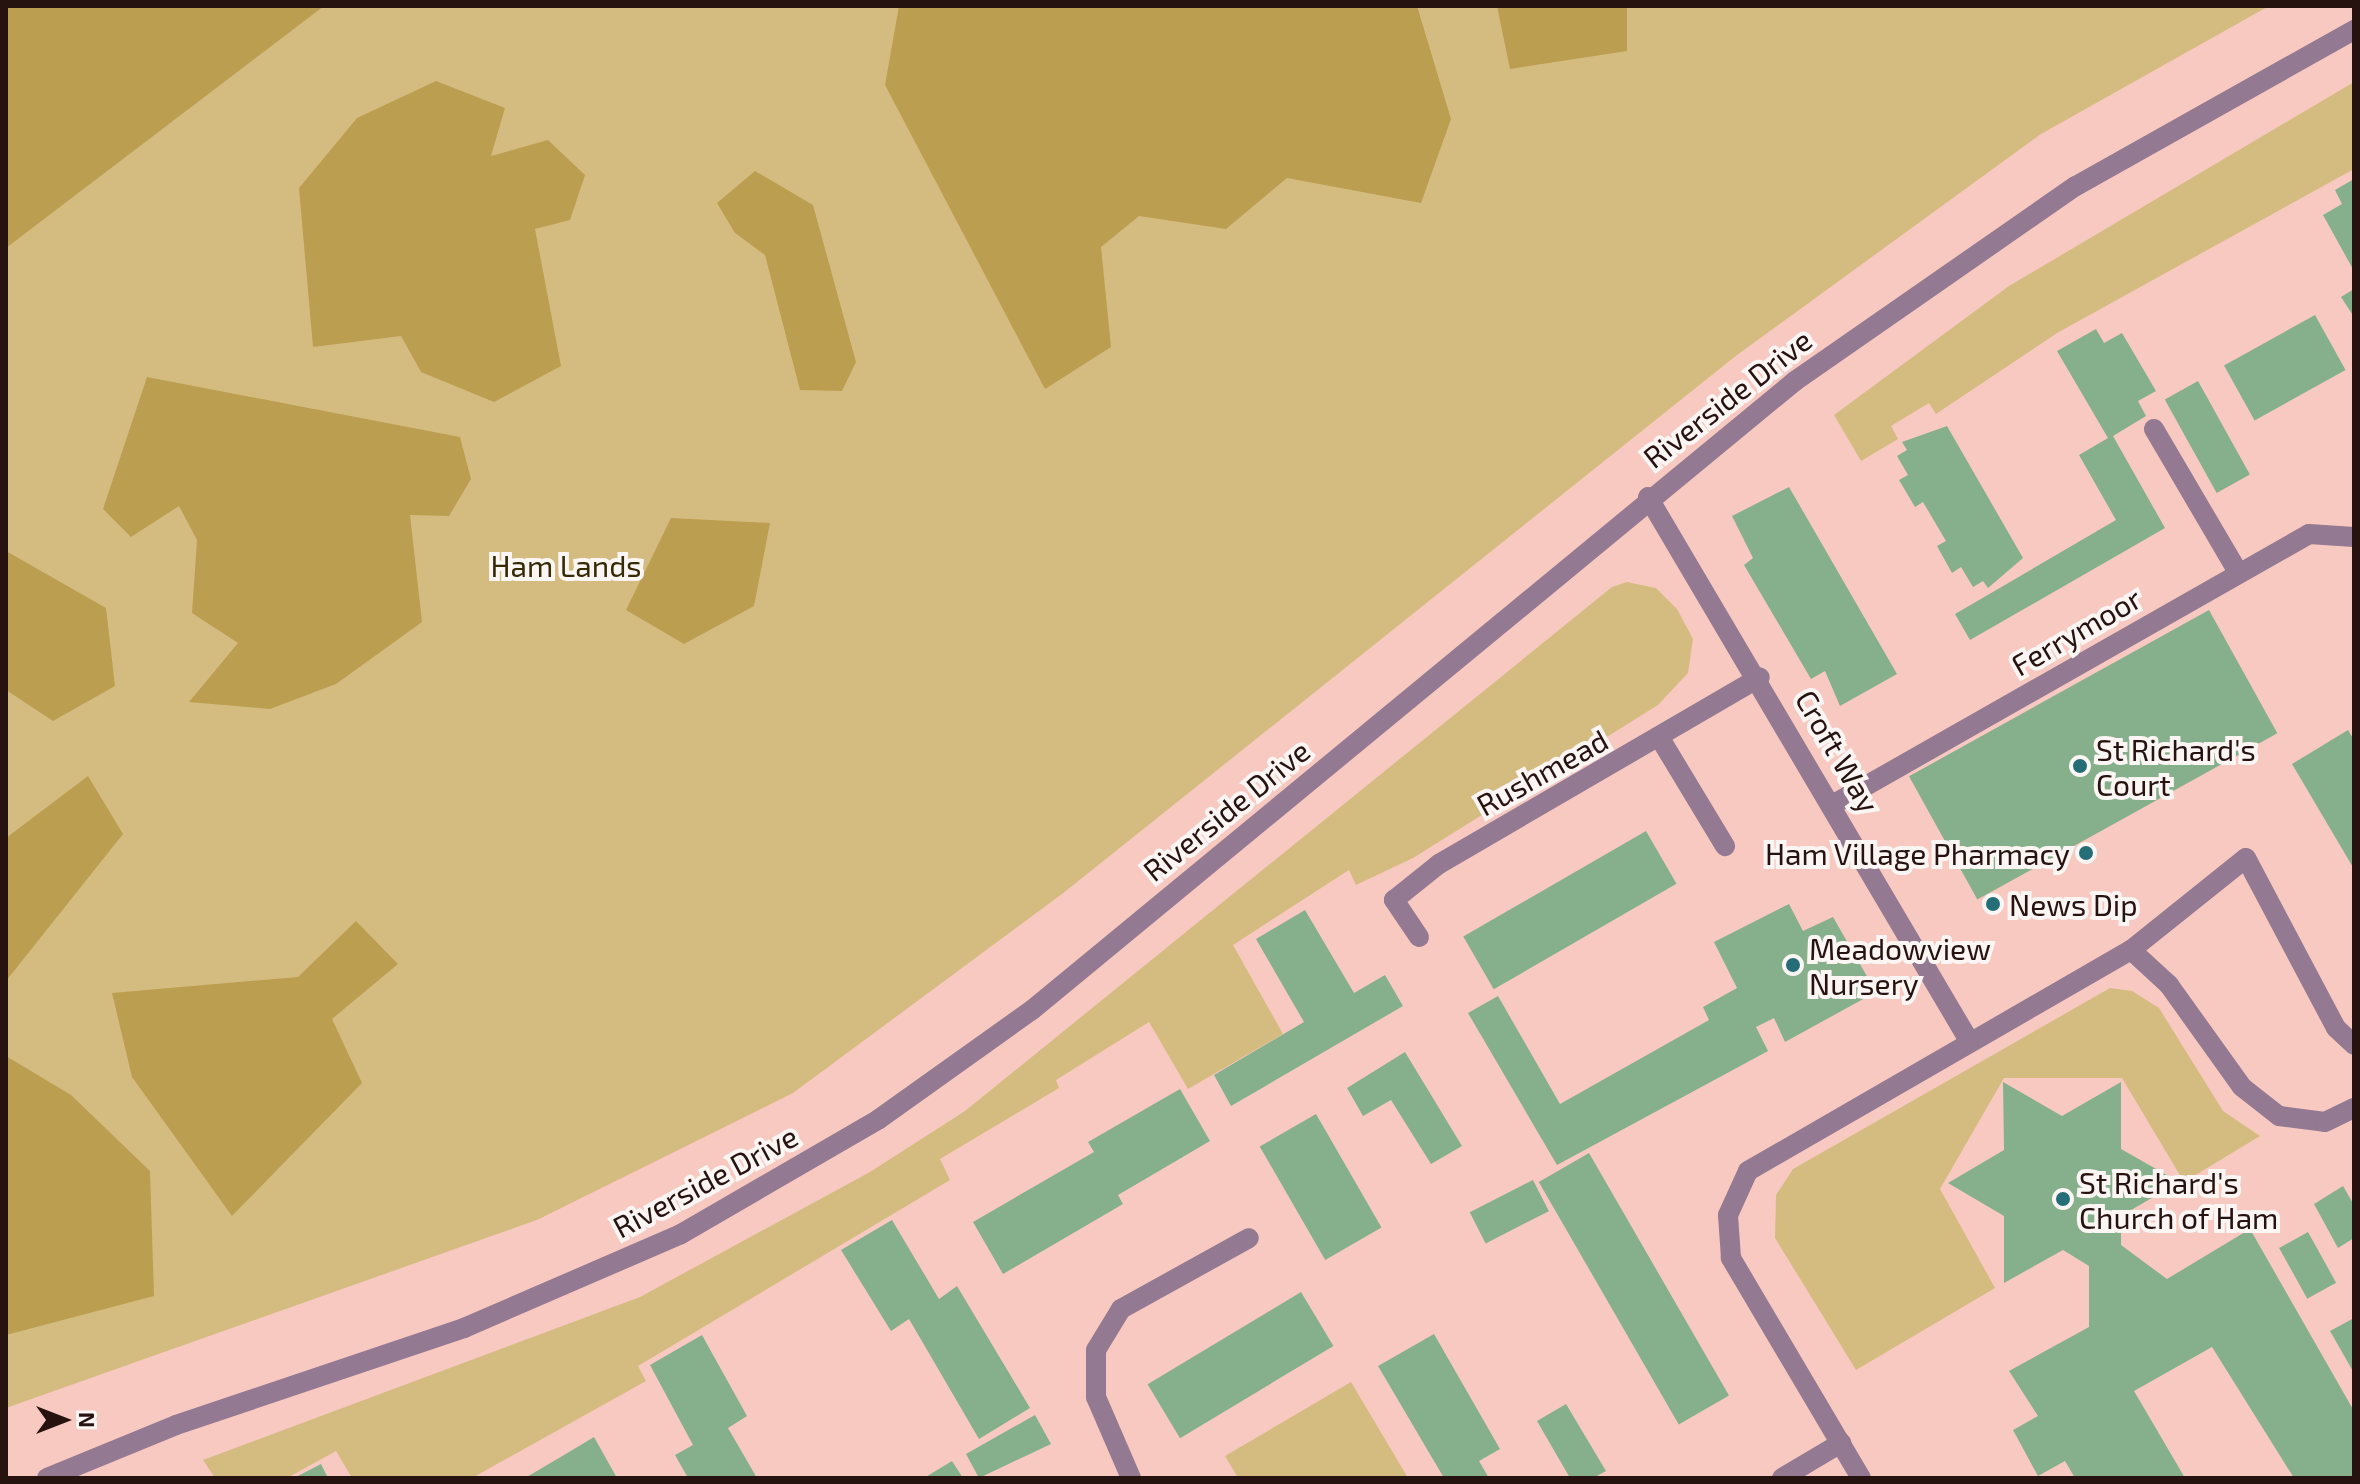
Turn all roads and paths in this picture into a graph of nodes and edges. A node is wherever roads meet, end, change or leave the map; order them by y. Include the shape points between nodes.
1 (2354, 30) edge
2 (2154, 429) dead end
3 (1648, 497) junction
4 (2353, 530) edge
5 (2238, 572) junction
6 (1760, 677) junction
7 (1661, 740) junction
8 (1834, 804) junction
9 (1725, 846) dead end
10 (1419, 937) dead end
11 (2131, 950) junction
12 (1968, 1039) junction
13 (2354, 1045) edge
14 (2354, 1108) edge
15 (1249, 1238) dead end
16 (1841, 1443) junction
17 (47, 1478) edge
18 (1131, 1478) edge
19 (1782, 1478) edge
20 (1861, 1478) edge

1 - 3 street, Riverside Drive via 2076,186 1945,273
2 - 5 street
3 - 6 street, Croft Way
3 - 17 street, Riverside Drive via 1032,1010 813,1160 681,1234 464,1328 176,1425
4 - 5 street, Ferrymoor via 2309,534
5 - 8 street, Ferrymoor
6 - 7 street, Rushmead
6 - 8 street, Croft Way
7 - 9 street
7 - 10 street, Rushmead via 1439,864 1394,900
8 - 12 street, Croft Way
11 - 12 street
11 - 13 street via 2246,858 2336,1028
11 - 14 street via 2169,985 2242,1087 2279,1116 2325,1122
12 - 16 street via 1748,1171 1728,1215 1731,1258
15 - 18 street via 1121,1309 1096,1350 1096,1397
16 - 19 street
16 - 20 street

